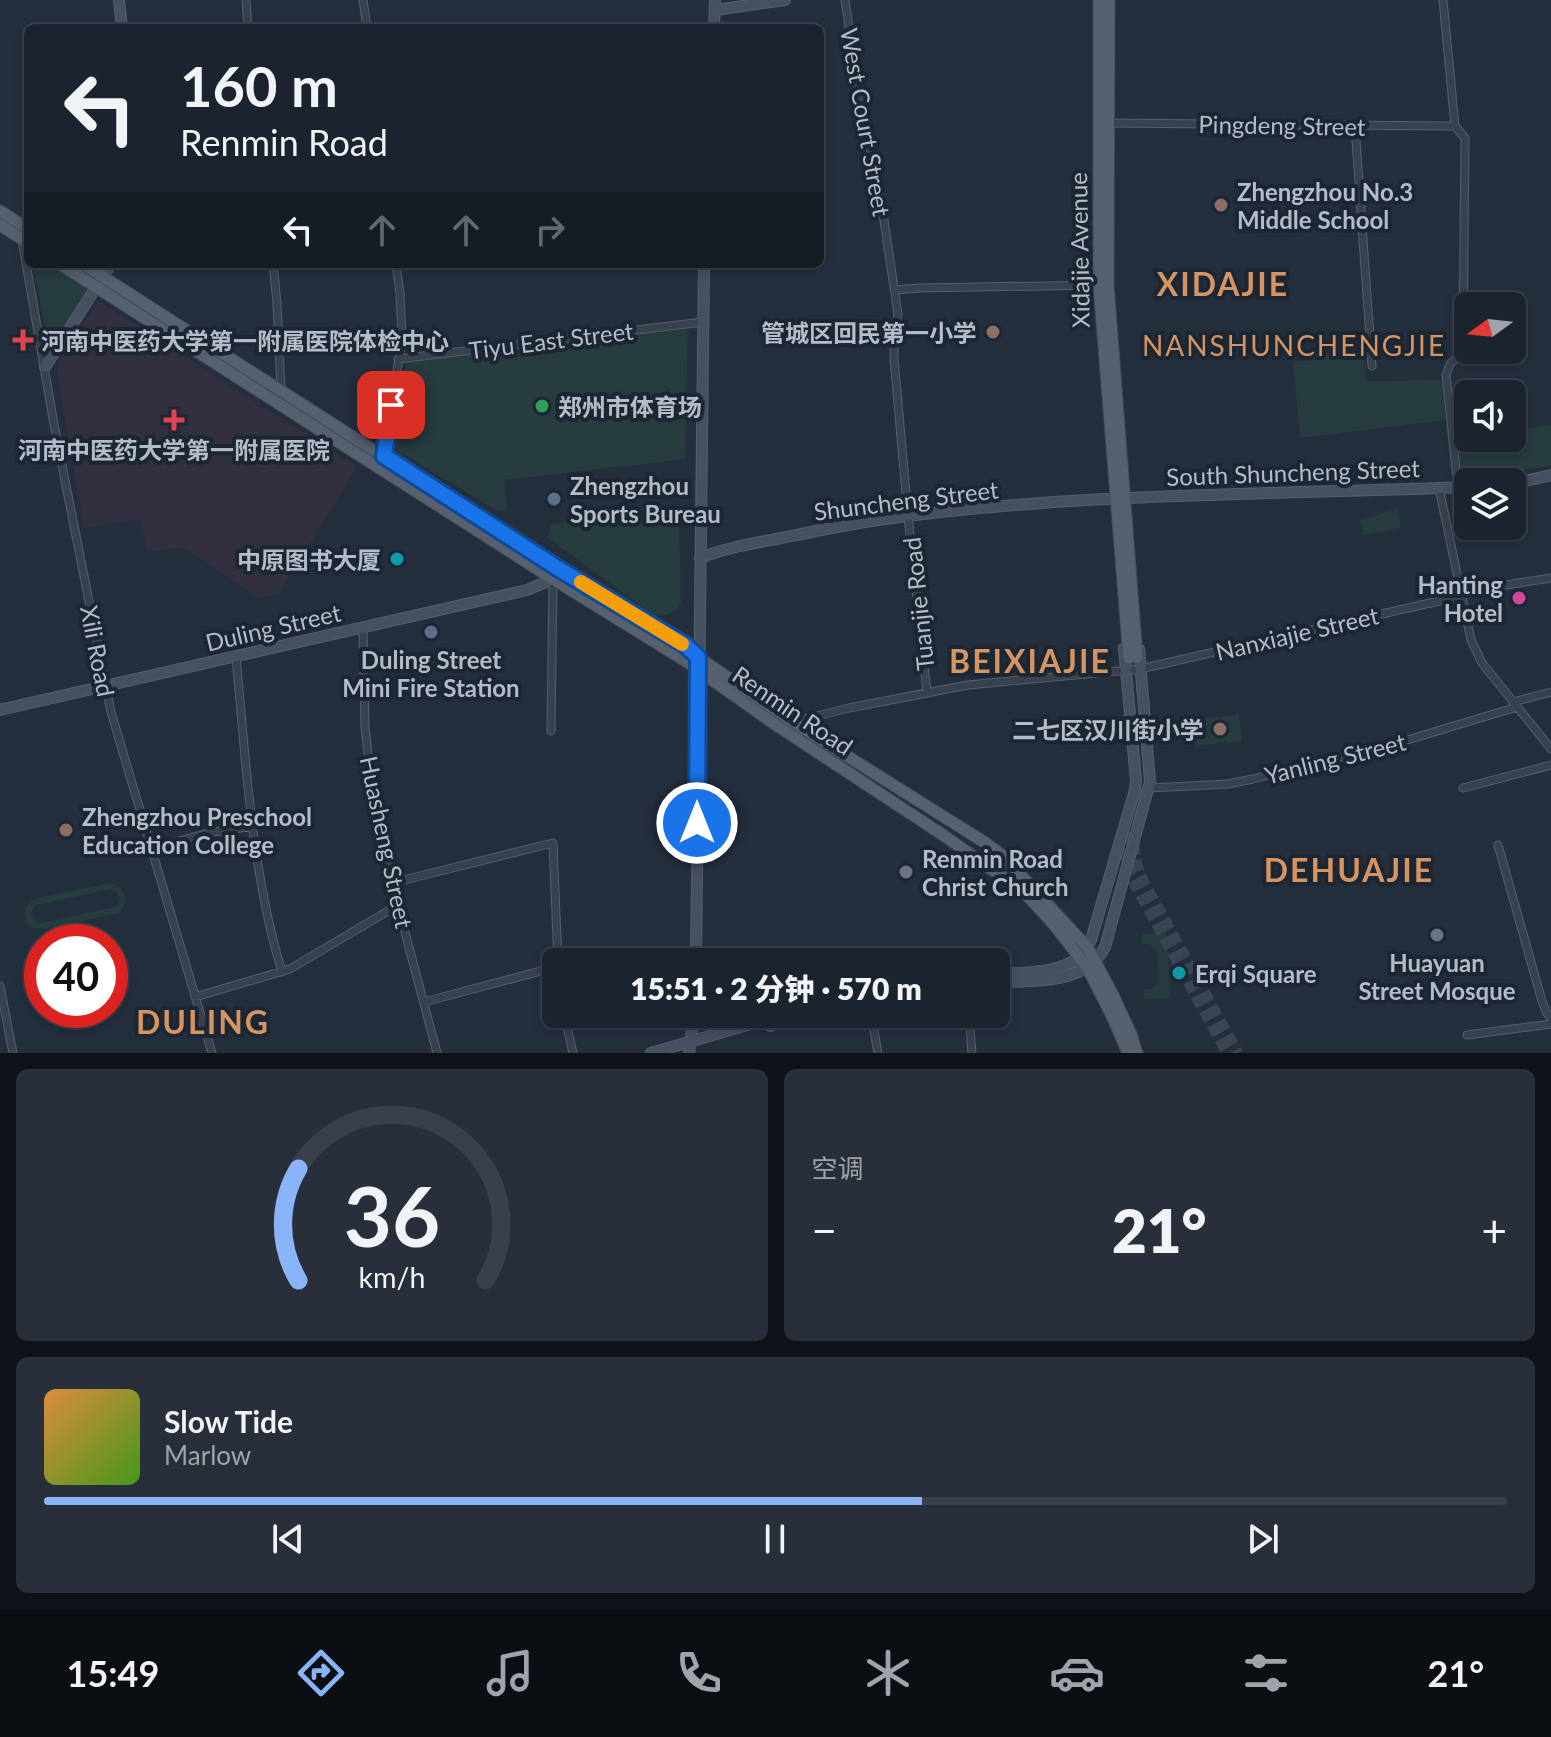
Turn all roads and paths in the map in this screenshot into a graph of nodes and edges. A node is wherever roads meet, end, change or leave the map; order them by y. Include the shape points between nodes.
1 (119, 0) edge
2 (246, 0) edge
3 (363, 0) edge
4 (785, 0) edge
5 (845, 0) edge
6 (1099, 0) edge
7 (1109, 0) edge
8 (1443, 0) edge
9 (715, 5) edge
10 (122, 24) edge
11 (248, 24) edge
12 (366, 24) edge
13 (1108, 123) junction
14 (1355, 126) junction
15 (1455, 126) junction
16 (0, 211) edge
17 (0, 225) edge
18 (24, 235) edge
19 (24, 236) edge
20 (31, 268) edge
21 (69, 268) edge
22 (87, 268) edge
23 (109, 268) edge
24 (273, 268) edge
25 (396, 268) edge
26 (704, 268) edge
27 (100, 282) junction
28 (1099, 285) junction
29 (895, 290) junction
30 (703, 322) junction
31 (398, 359) junction
32 (1372, 366) dead end
33 (45, 367) junction
34 (281, 390) junction
35 (384, 456) junction
36 (1460, 468) edge
37 (1551, 475) edge
38 (1526, 481) edge
39 (1454, 487) edge
40 (1439, 488) junction
41 (1119, 498) junction
42 (908, 516) junction
43 (700, 558) junction
44 (556, 574) junction
45 (1551, 578) edge
46 (1461, 594) junction
47 (363, 627) junction
48 (236, 656) junction
49 (698, 657) junction
50 (1133, 664) junction
51 (698, 672) junction
52 (105, 686) junction
53 (927, 692) junction
54 (1551, 692) edge
55 (1515, 704) junction
56 (0, 710) edge
57 (793, 722) junction
58 (551, 731) dead end
59 (1551, 749) edge
60 (1551, 765) edge
61 (1149, 788) junction
62 (1463, 788) dead end
63 (253, 826) junction
64 (1498, 845) dead end
65 (150, 849) junction
66 (392, 883) junction
67 (398, 905) junction
68 (556, 948) edge
69 (696, 948) edge
70 (1084, 952) junction
71 (1092, 964) junction
72 (542, 969) edge
73 (282, 972) junction
74 (1010, 973) edge
75 (1010, 981) edge
76 (0, 986) edge
77 (195, 997) junction
78 (424, 1002) junction
79 (1551, 1018) edge
80 (1551, 1024) edge
81 (567, 1028) edge
82 (692, 1028) edge
83 (746, 1028) edge
84 (761, 1028) edge
85 (874, 1028) edge
86 (970, 1028) edge
87 (1467, 1035) dead end
88 (690, 1048) edge
89 (13, 1053) edge
90 (212, 1053) edge
91 (437, 1053) edge
92 (573, 1053) edge
93 (651, 1053) edge
94 (676, 1053) edge
95 (878, 1053) edge
96 (972, 1053) edge
97 (1128, 1053) edge
98 (1140, 1053) edge

1 - 10 street
2 - 11 street
3 - 12 street
4 - 9 street
5 - 29 street, West Court Street
6 - 28 main road, Xidajie Avenue
7 - 13 main road, Xidajie Avenue
8 - 15 street
13 - 14 street, Pingdeng Street
13 - 41 main road, Xidajie Avenue via 1108,285
14 - 15 street, Pingdeng Street
14 - 32 street
15 - 36 street via 1465,138 1463,345 1446,375
16 - 18 main road
17 - 19 main road
20 - 33 street, Xili Road
21 - 27 main road, Renmin Road
22 - 27 main road, Renmin Road
23 - 27 street
24 - 34 street
25 - 31 street via 402,338
26 - 30 street
27 - 33 street
27 - 34 main road, Renmin Road
27 - 44 main road, Renmin Road
28 - 29 street
28 - 41 main road, Xidajie Avenue
29 - 42 street, Tuanjie Road via 894,358
30 - 31 street, Tiyu East Street
30 - 43 street
31 - 35 street
33 - 52 street, Xili Road
34 - 35 main road, Renmin Road
35 - 44 main road, Renmin Road
37 - 38 street
39 - 40 street, South Shuncheng Street
40 - 41 street, South Shuncheng Street
40 - 46 street
41 - 42 street, Shuncheng Street
41 - 50 main road, Xidajie Avenue
42 - 43 street, Shuncheng Street via 744,544
42 - 53 street, Tuanjie Road
43 - 49 street
44 - 47 street, Duling Street via 527,590
44 - 49 main road, Renmin Road
44 - 51 main road, Renmin Road
44 - 58 street
45 - 46 street, Nanxiajie Street
46 - 50 street, Nanxiajie Street
46 - 55 street via 1475,651
47 - 48 street, Duling Street
47 - 66 street, Huasheng Street via 368,754
48 - 52 street, Duling Street
48 - 63 street
49 - 51 street
49 - 57 main road, Renmin Road
50 - 53 street, Nanxiajie Street
50 - 61 street, Xidajie Avenue
50 - 70 street, Xidajie Avenue via 1135,790 1094,934
51 - 69 street
51 - 70 main road, Renmin Road via 1025,893
52 - 56 street, Duling Street
52 - 65 street, Xili Road
53 - 57 street, Nanxiajie Street
54 - 55 street, Yanling Street
55 - 59 street
55 - 61 street, Yanling Street via 1404,741 1253,779
57 - 70 main road, Renmin Road via 984,842 1015,868
60 - 62 street
61 - 71 street, Xidajie Avenue via 1105,947
63 - 65 street
63 - 73 street
64 - 79 street
65 - 77 street, Xili Road
66 - 67 street, Huasheng Street
66 - 68 street via 553,843
67 - 73 street
67 - 78 street, Huasheng Street
70 - 71 main road
70 - 74 street via 1052,971
71 - 75 street via 1059,978
71 - 97 main road
71 - 98 main road
72 - 78 street
73 - 77 street
76 - 89 street
77 - 90 street, Xili Road
78 - 91 street, Huasheng Street
80 - 87 street
81 - 92 street
82 - 88 street
83 - 88 street
84 - 88 street
85 - 95 street
86 - 96 street
88 - 93 street
88 - 94 street

